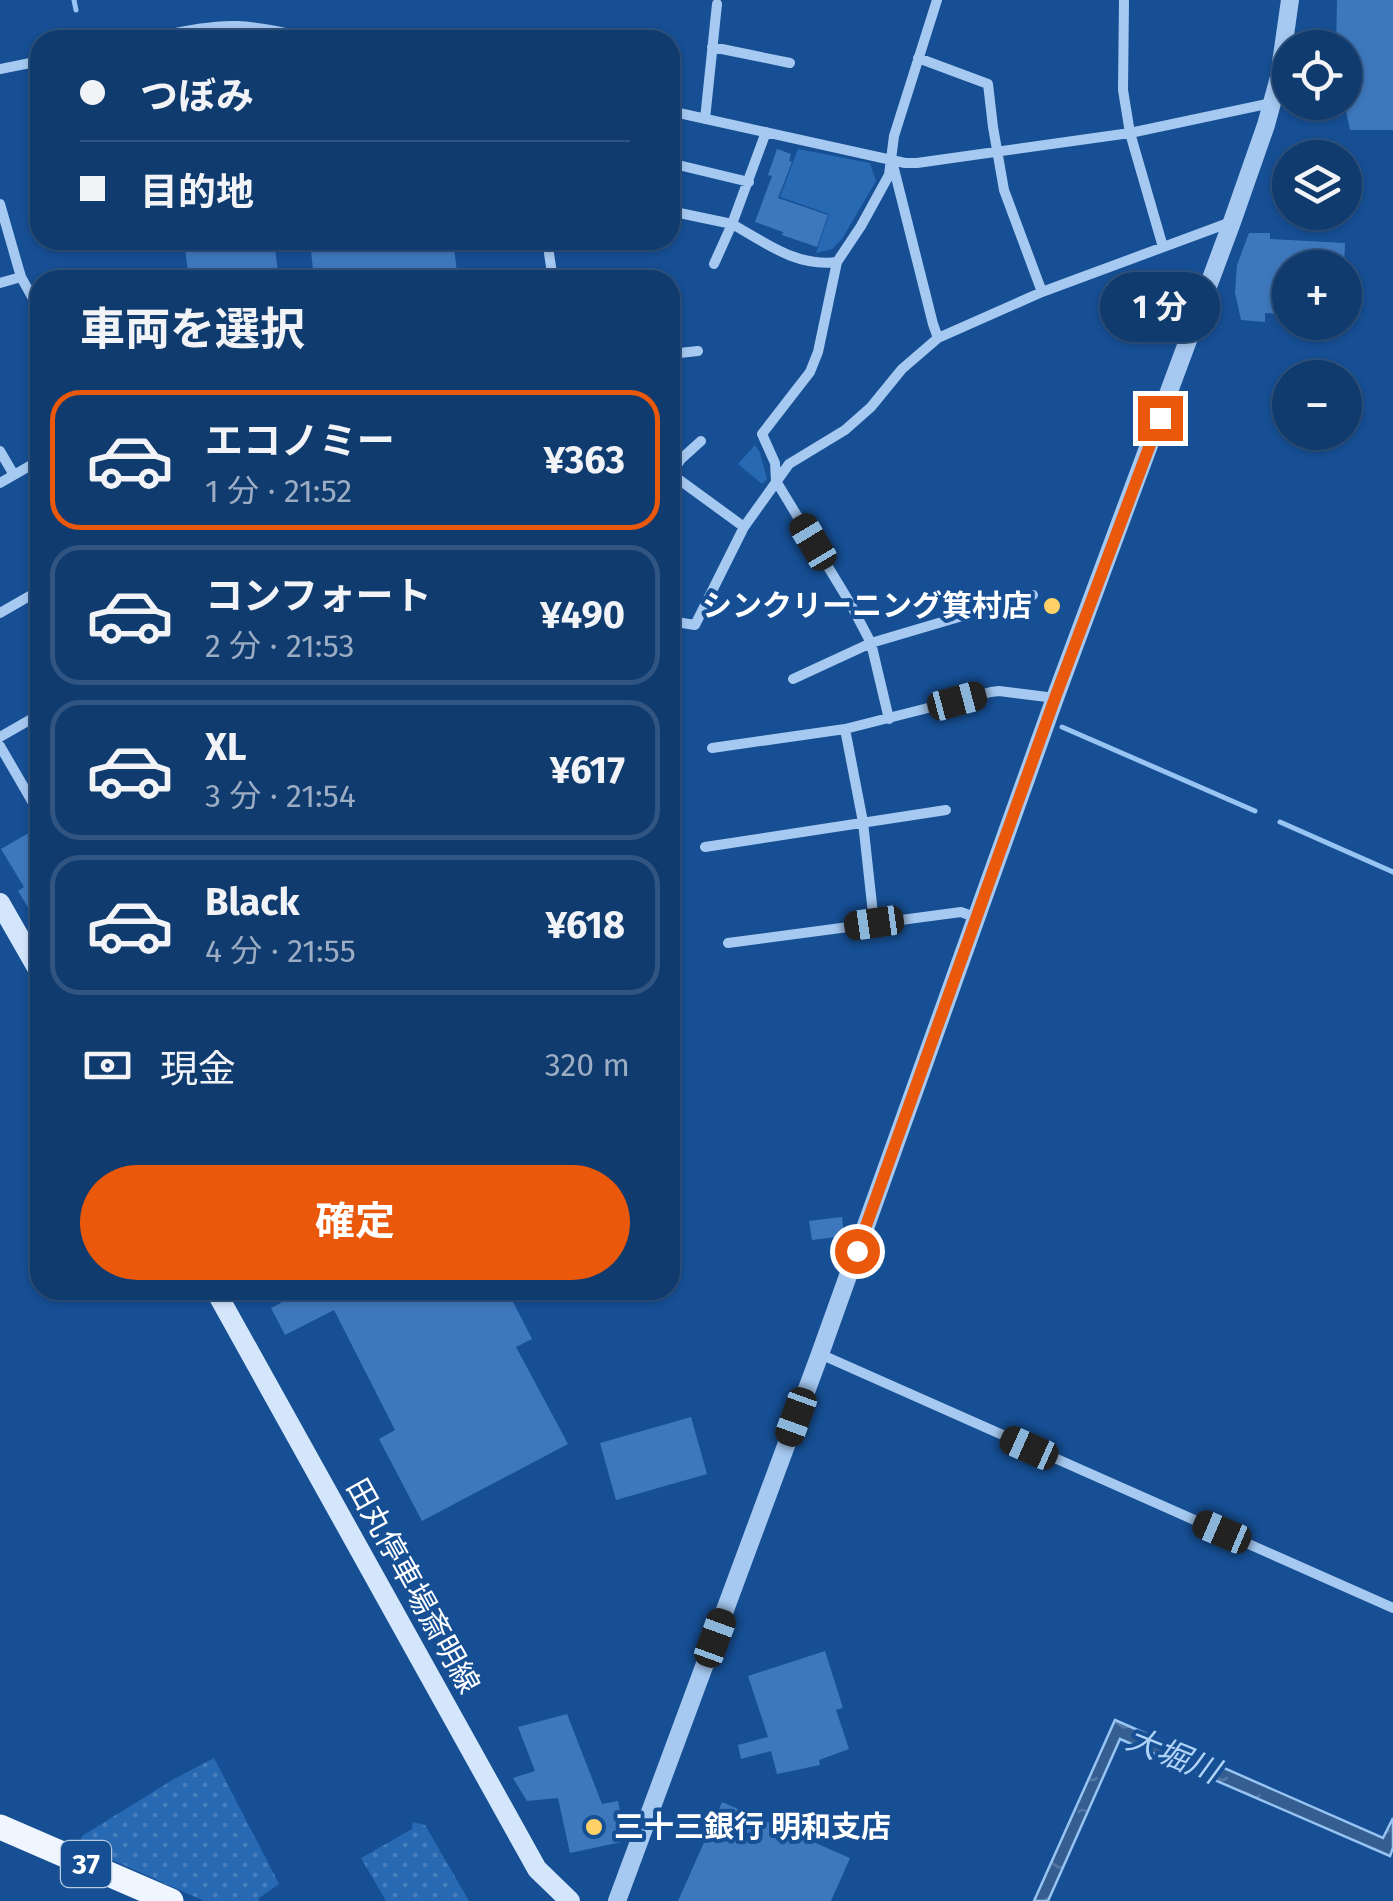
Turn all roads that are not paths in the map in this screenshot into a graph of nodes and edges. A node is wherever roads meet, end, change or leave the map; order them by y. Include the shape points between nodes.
1 (937, 0) edge
2 (1124, 0) edge
3 (1290, 0) edge
4 (717, 4) dead end
5 (207, 30) edge
6 (266, 30) edge
7 (1286, 30) edge
8 (712, 47) junction
9 (918, 58) junction
10 (790, 63) dead end
11 (30, 64) edge
12 (0, 70) edge
13 (1272, 103) joint
14 (680, 113) edge
15 (705, 119) junction
16 (766, 132) junction
17 (1130, 133) junction
18 (997, 152) junction
19 (892, 159) junction
20 (680, 166) edge
21 (749, 182) junction
22 (0, 204) edge
23 (680, 213) edge
24 (1232, 222) junction
25 (732, 224) junction
26 (1163, 248) junction
27 (836, 262) junction
28 (714, 264) dead end
29 (21, 277) junction
30 (0, 284) edge
31 (1042, 292) junction
32 (30, 293) edge
33 (938, 338) junction
34 (698, 351) dead end
35 (680, 353) edge
36 (701, 441) dead end
37 (0, 451) edge
38 (680, 460) edge
39 (30, 466) edge
40 (14, 475) junction
41 (680, 481) edge
42 (776, 481) junction
43 (0, 484) edge
44 (744, 527) junction
45 (1033, 595) dead end
46 (30, 596) edge
47 (0, 613) edge
48 (680, 622) edge
49 (871, 644) junction
50 (793, 680) dead end
51 (1055, 698) junction
52 (889, 719) junction
53 (30, 720) edge
54 (845, 729) junction
55 (0, 737) edge
56 (0, 746) edge
57 (712, 748) dead end
58 (30, 798) edge
59 (946, 810) dead end
60 (863, 822) junction
61 (705, 847) dead end
62 (0, 904) edge
63 (977, 918) junction
64 (874, 923) junction
65 (728, 943) dead end
66 (30, 956) edge
67 (221, 1300) edge
68 (820, 1354) junction
69 (1393, 1608) edge
70 (0, 1828) edge
71 (171, 1901) edge
72 (570, 1901) edge
73 (617, 1901) edge

1 - 9 street
2 - 17 street
3 - 7 street
4 - 8 street
5 - 6 street
8 - 10 street
8 - 15 street
9 - 18 street via 988,84
9 - 19 street
11 - 12 street
13 - 17 street
13 - 24 street
14 - 15 street
15 - 16 street
16 - 19 street
16 - 21 street
17 - 18 street
17 - 26 street
18 - 19 street via 917,163
18 - 31 street
19 - 27 street via 884,186
19 - 33 street
20 - 21 street
21 - 25 street
22 - 29 street
23 - 25 street
24 - 26 street
24 - 51 street
25 - 27 street via 799,260
25 - 28 street
26 - 31 street
27 - 42 street via 810,372 762,434
29 - 30 street
29 - 32 street
31 - 33 street
33 - 42 street via 872,407
34 - 35 street
36 - 38 street
37 - 40 street
39 - 40 street
40 - 43 street
41 - 44 street
42 - 44 street
42 - 49 street
44 - 48 street via 696,624
45 - 49 street
46 - 47 street
49 - 50 street
49 - 52 street
51 - 52 street via 991,692
51 - 63 street
52 - 54 street
53 - 55 street
54 - 57 street
54 - 60 street
56 - 58 street
59 - 60 street
60 - 61 street
60 - 64 street
62 - 66 main road
63 - 64 street via 961,912
63 - 68 street
64 - 65 street
67 - 72 main road, 田丸停車場斎明線 via 537,1870
68 - 69 street
68 - 73 street
70 - 71 main road, 37

